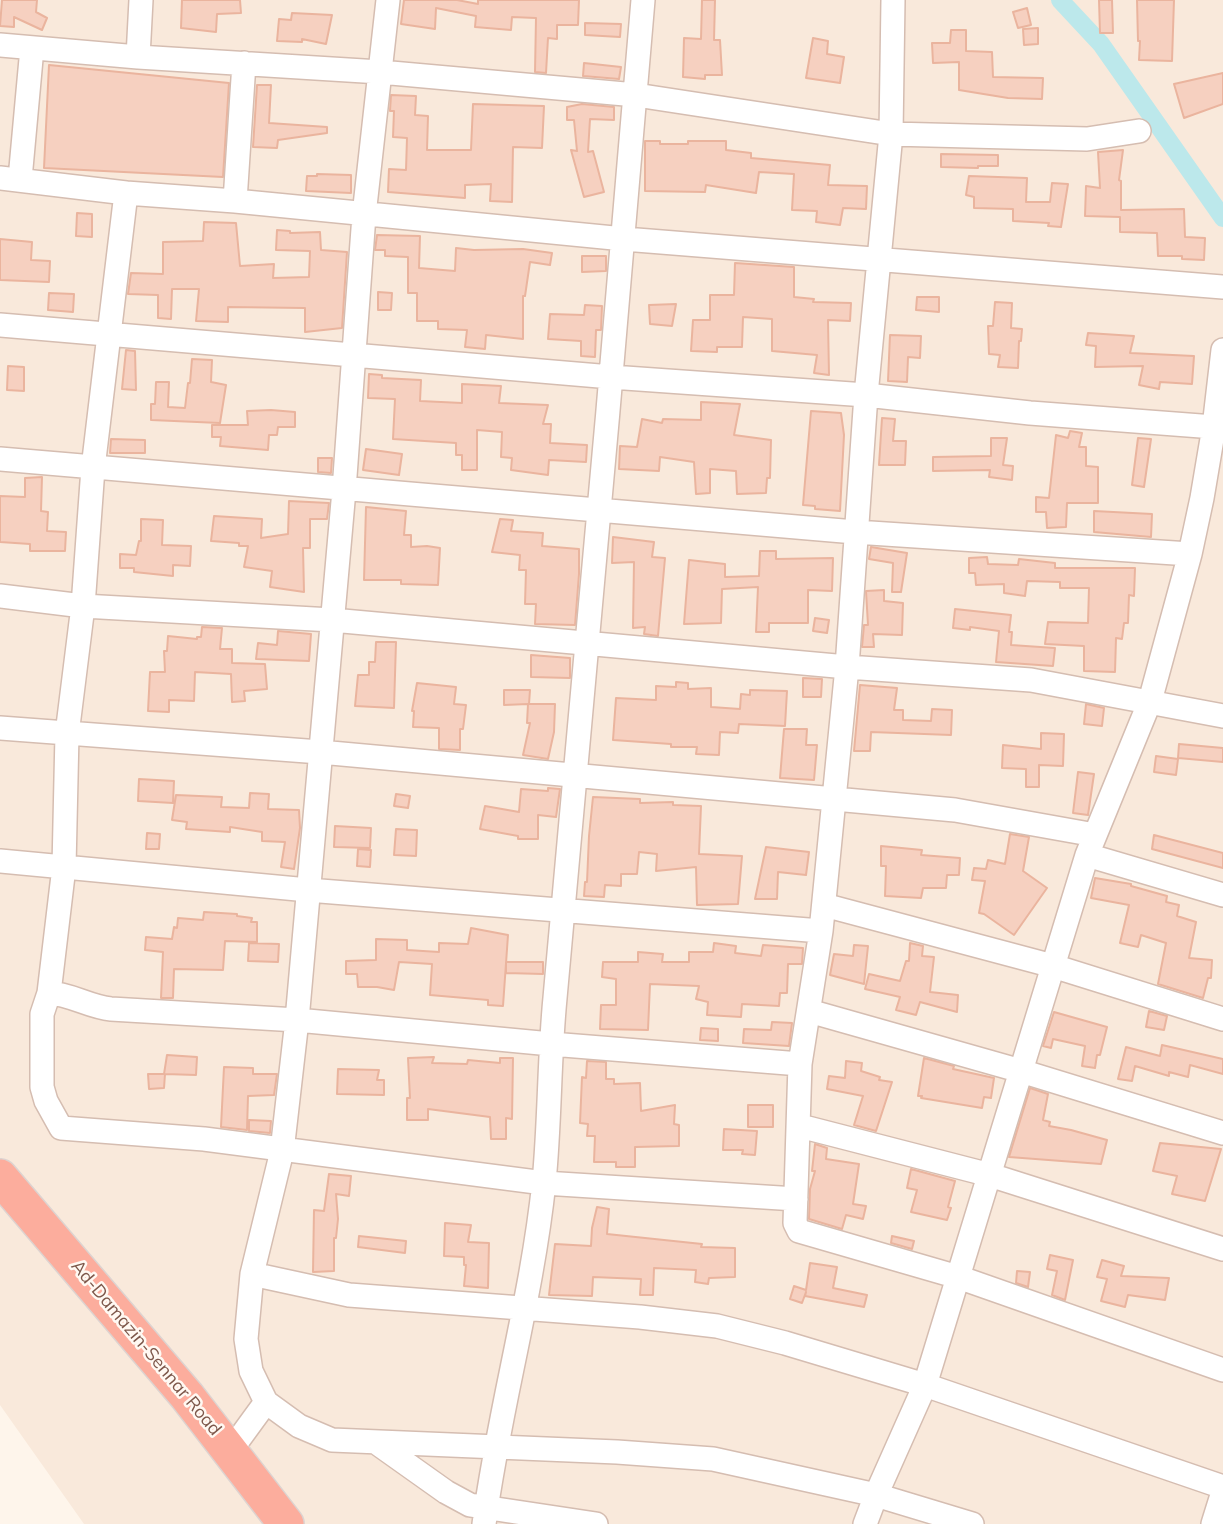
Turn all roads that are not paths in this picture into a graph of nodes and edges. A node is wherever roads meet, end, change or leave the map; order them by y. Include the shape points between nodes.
1 (141, 0) edge
2 (388, 0) edge
3 (643, 0) edge
4 (893, 0) edge
5 (0, 45) edge
6 (32, 48) junction
7 (138, 57) junction
8 (244, 63) junction
9 (380, 72) junction
10 (636, 95) junction
11 (1139, 131) dead end
12 (891, 134) junction
13 (10, 178) edge
14 (126, 193) junction
15 (235, 201) junction
16 (364, 215) junction
17 (624, 239) junction
18 (879, 261) junction
19 (1223, 287) edge
20 (0, 325) edge
21 (109, 333) junction
22 (1223, 350) edge
23 (354, 354) junction
24 (611, 377) junction
25 (866, 395) junction
26 (1214, 427) junction
27 (0, 459) edge
28 (93, 468) junction
29 (344, 490) junction
30 (599, 510) junction
31 (855, 532) junction
32 (1190, 554) junction
33 (0, 596) edge
34 (83, 606) junction
35 (332, 620) junction
36 (587, 642) junction
37 (847, 667) junction
38 (1150, 701) junction
39 (1223, 716) edge
40 (0, 728) edge
41 (67, 734) junction
42 (320, 752) junction
43 (576, 777) junction
44 (834, 799) junction
45 (1091, 845) junction
46 (0, 861) edge
47 (64, 867) junction
48 (308, 890) junction
49 (1223, 895) edge
50 (824, 905) junction
51 (563, 911) junction
52 (821, 931) junction
53 (1053, 966) junction
54 (49, 993) junction
55 (809, 1011) junction
56 (1223, 1018) edge
57 (298, 1020) junction
58 (551, 1044) junction
59 (800, 1064) junction
60 (1021, 1071) junction
61 (800, 1126) junction
62 (1223, 1133) edge
63 (282, 1151) junction
64 (990, 1175) junction
65 (0, 1177) edge
66 (544, 1183) junction
67 (796, 1199) junction
68 (1223, 1249) edge
69 (252, 1274) junction
70 (957, 1277) junction
71 (524, 1310) junction
72 (1223, 1370) edge
73 (925, 1385) junction
74 (266, 1402) junction
75 (377, 1443) junction
76 (495, 1447) junction
77 (231, 1450) junction
78 (1223, 1490) edge
79 (876, 1495) junction
80 (485, 1517) edge
81 (286, 1524) edge
82 (596, 1524) edge
83 (865, 1524) edge
84 (972, 1524) edge
85 (1213, 1524) edge

1 - 7 street
2 - 9 street
3 - 10 street
4 - 12 street
5 - 6 street
6 - 7 street
6 - 13 street
7 - 8 street
8 - 9 street
8 - 15 street
9 - 10 street
9 - 16 street
10 - 12 street
10 - 17 street
11 - 12 street via 1087,139
12 - 18 street
13 - 14 street
14 - 15 street
14 - 21 street
15 - 16 street
16 - 17 street
16 - 23 street
17 - 18 street
17 - 24 street
18 - 19 street
18 - 25 street
20 - 21 street
21 - 23 street
21 - 28 street
22 - 26 street
23 - 24 street
23 - 29 street
24 - 25 street
24 - 30 street
25 - 26 street
25 - 31 street
26 - 32 street
27 - 28 street
28 - 29 street
28 - 34 street
29 - 30 street
29 - 35 street
30 - 31 street
30 - 36 street
31 - 32 street
31 - 37 street
32 - 38 street
33 - 34 street
34 - 35 street
34 - 41 street
35 - 36 street
35 - 42 street
36 - 37 street
36 - 43 street
37 - 38 street via 1031,680
37 - 44 street
38 - 39 street
38 - 45 street
40 - 41 street
41 - 42 street
41 - 47 street
42 - 43 street
42 - 48 street
43 - 44 street
43 - 51 street
44 - 45 street via 955,810
44 - 50 street
45 - 49 street
45 - 53 street
46 - 47 street
47 - 48 street
47 - 54 street
48 - 51 street
48 - 57 street
50 - 52 street
50 - 53 street
51 - 52 street
51 - 58 street
52 - 55 street
53 - 56 street
53 - 60 street
54 - 57 street via 99,1008
54 - 63 street via 42,1014 42,1087 61,1128 204,1139
55 - 59 street
55 - 60 street
57 - 58 street
57 - 63 street
58 - 59 street
58 - 66 street
59 - 61 street
60 - 62 street
60 - 64 street
61 - 64 street
61 - 67 street
63 - 66 street
63 - 69 street
64 - 68 street
64 - 70 street
65 - 77 highway, Ad-Damazin-Sennar Road
66 - 67 street
66 - 71 street
67 - 70 street via 799,1231
69 - 71 street via 349,1295
69 - 74 street via 246,1339 251,1371
70 - 72 street
70 - 73 street
71 - 73 street via 717,1326
71 - 76 street
73 - 78 street
73 - 79 street
74 - 75 street via 315,1434
74 - 77 street
75 - 76 street
75 - 80 street
76 - 79 street via 713,1459
76 - 80 street
77 - 81 highway, Ad-Damazin-Sennar Road
78 - 85 street
79 - 83 street
79 - 84 street
80 - 82 street

